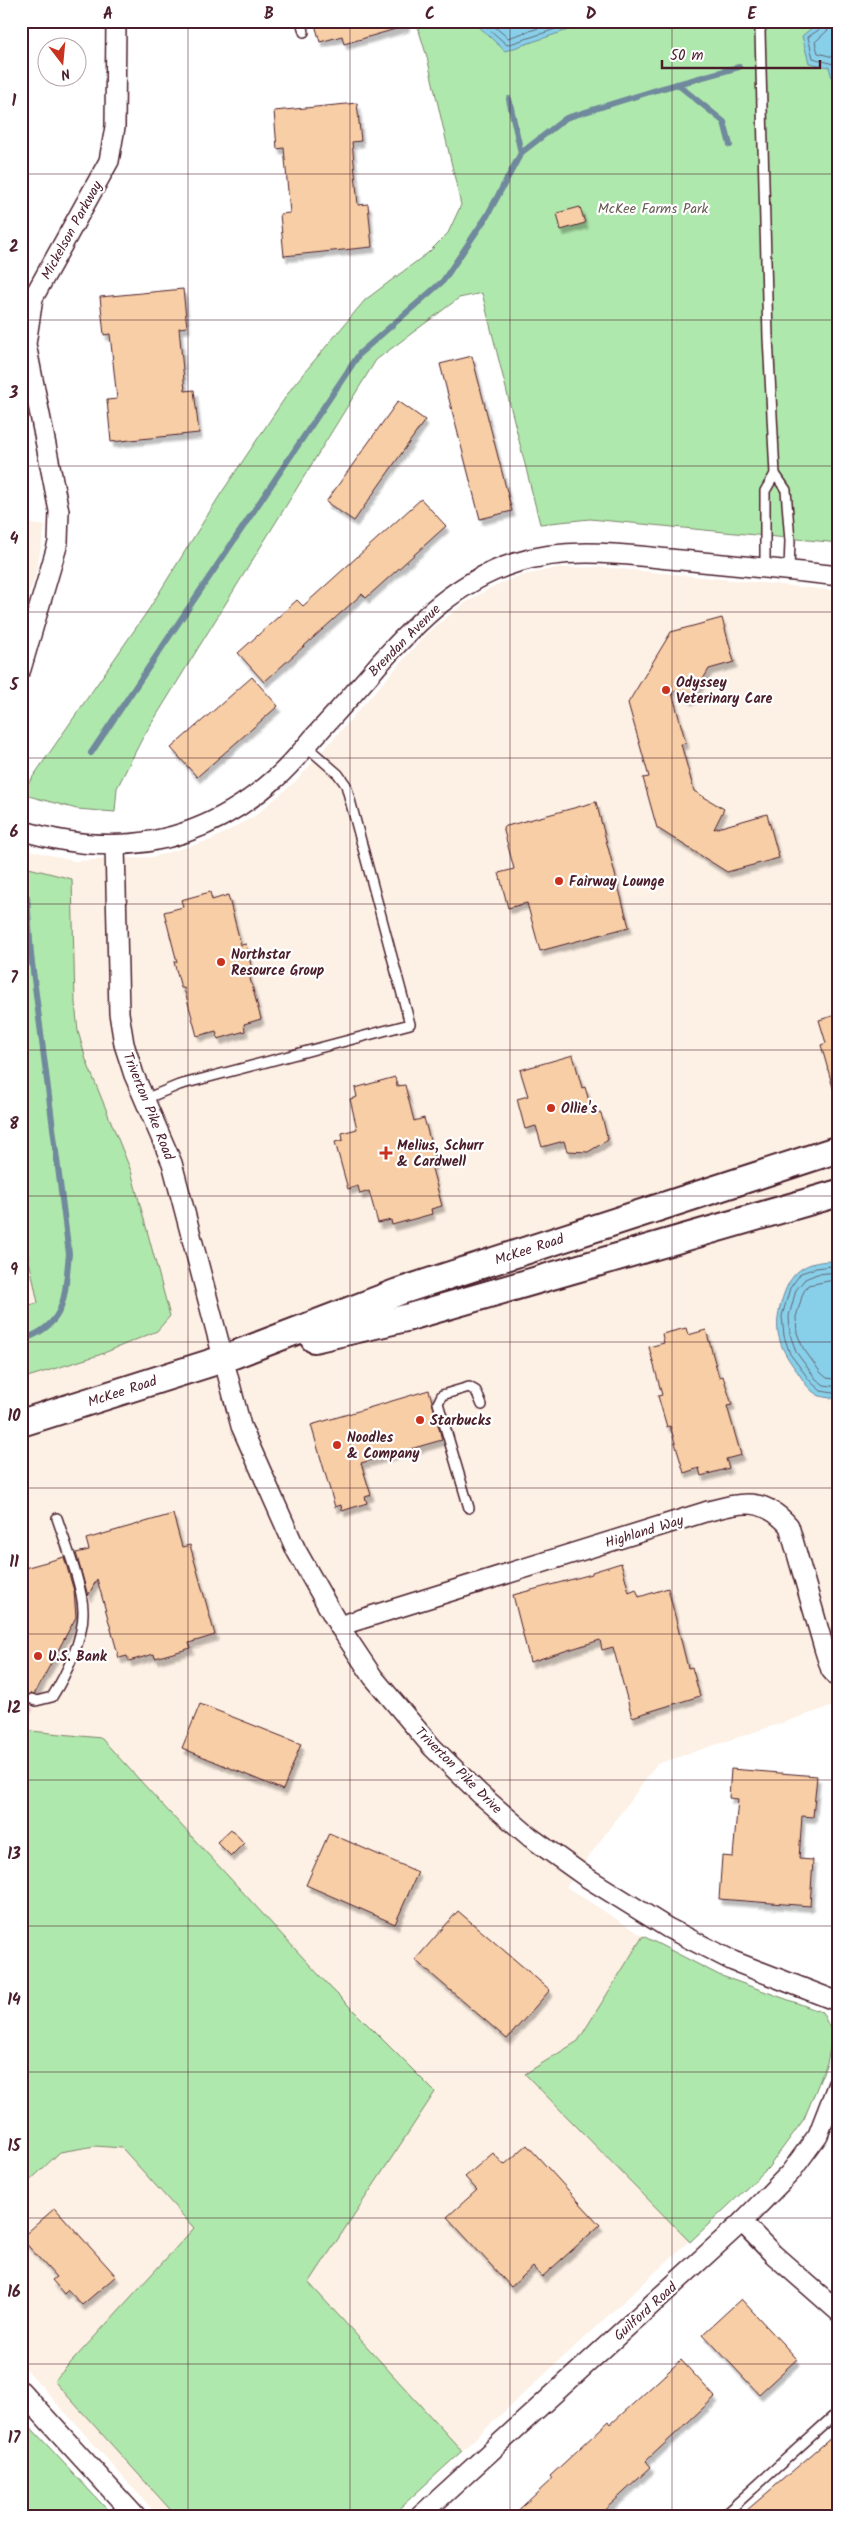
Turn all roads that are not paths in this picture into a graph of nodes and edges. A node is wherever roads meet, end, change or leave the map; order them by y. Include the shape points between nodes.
1 (116, 21) edge
2 (301, 21) edge
3 (763, 21) edge
4 (304, 32) dead end
5 (774, 474) junction
6 (764, 568) junction
7 (789, 570) junction
8 (839, 576) edge
9 (21, 669) edge
10 (306, 746) junction
11 (21, 830) edge
12 (115, 846) junction
13 (145, 1098) junction
14 (839, 1149) edge
15 (839, 1194) edge
16 (223, 1359) junction
17 (482, 1405) dead end
18 (21, 1423) edge
19 (469, 1508) dead end
20 (57, 1518) dead end
21 (339, 1626) junction
22 (839, 1679) edge
23 (32, 1699) dead end
24 (839, 2002) edge
25 (839, 2081) edge
26 (742, 2222) junction
27 (839, 2312) edge
28 (21, 2391) edge
29 (839, 2411) edge
30 (136, 2517) edge
31 (419, 2517) edge
32 (722, 2517) edge

1 - 9 street, Mickelson Parkway via 115,128 108,161 33,298 26,344 59,511 58,543
2 - 4 lane
3 - 5 lane via 760,31
5 - 6 lane via 765,490
5 - 7 lane via 786,490
6 - 7 street, Brendan Avenue
6 - 10 street, Brendan Avenue via 598,553 554,554 515,563 479,578 434,607
7 - 8 street, Brendan Avenue
10 - 12 street, Brendan Avenue via 278,777 244,804 207,825 165,840
10 - 13 lane via 346,785 410,1024 179,1085
11 - 12 street, Brendan Avenue via 69,842
12 - 13 street, Triverton Pike Road via 119,1013 124,1044
13 - 16 street, Triverton Pike Road via 172,1163
14 - 16 main road, McKee Road via 398,1292
15 - 16 main road, McKee Road via 406,1318
16 - 18 main road, McKee Road
16 - 21 street, Triverton Pike Drive via 241,1426 296,1550
17 - 19 lane via 476,1391 470,1387 442,1395 438,1402
20 - 23 lane via 81,1598 82,1624 65,1675 52,1697
21 - 22 street, Highland Way via 705,1512 752,1503 767,1506 788,1526 824,1648
21 - 24 street, Triverton Pike Drive via 373,1677 432,1747 530,1837 586,1878 668,1928 733,1961
25 - 26 street, Guilford Road via 818,2135 790,2173
26 - 27 street
26 - 31 street, Guilford Road
28 - 30 street
29 - 32 lane

